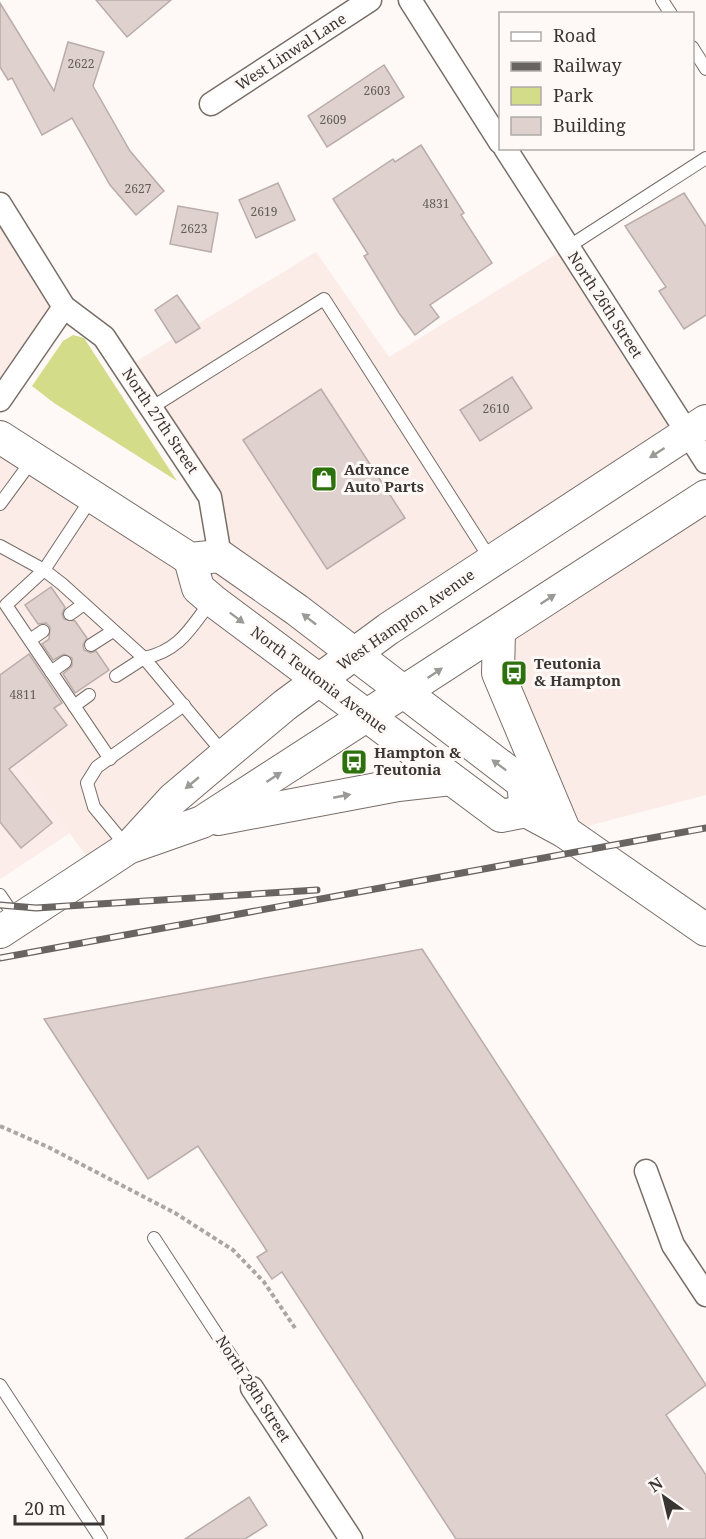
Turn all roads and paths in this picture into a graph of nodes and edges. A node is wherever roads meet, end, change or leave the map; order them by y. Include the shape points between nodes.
1 (370, 0) edge
2 (410, 0) edge
3 (694, 49) edge
4 (706, 69) edge
5 (211, 104) dead end
6 (499, 139) edge
7 (506, 150) edge
8 (706, 158) edge
9 (0, 204) edge
10 (568, 247) junction
11 (64, 307) junction
12 (0, 400) edge
13 (151, 408) junction
14 (697, 427) edge
15 (0, 437) edge
16 (34, 458) junction
17 (706, 462) edge
18 (93, 495) junction
19 (706, 496) edge
20 (0, 504) edge
21 (0, 546) edge
22 (220, 556) junction
23 (190, 559) junction
24 (492, 561) junction
25 (44, 570) junction
26 (212, 600) junction
27 (84, 604) junction
28 (70, 614) dead end
29 (113, 630) junction
30 (43, 631) dead end
31 (499, 631) junction
32 (30, 640) junction
33 (91, 645) dead end
34 (355, 655) junction
35 (144, 658) junction
36 (65, 662) dead end
37 (51, 672) junction
38 (116, 676) dead end
39 (319, 681) junction
40 (405, 692) junction
41 (89, 695) dead end
42 (184, 705) junction
43 (74, 706) junction
44 (368, 716) junction
45 (225, 755) junction
46 (110, 759) junction
47 (451, 779) junction
48 (526, 811) junction
49 (202, 822) junction
50 (565, 832) junction
51 (128, 848) junction
52 (0, 895) edge
53 (9, 926) edge
54 (706, 930) edge
55 (0, 1126) edge
56 (646, 1171) dead end
57 (154, 1238) dead end
58 (706, 1295) edge
59 (295, 1328) dead end
60 (0, 1385) edge
61 (252, 1388) joint
62 (101, 1539) edge
63 (351, 1539) edge

1 - 5 street, West Linwal Lane
2 - 6 street
3 - 4 lane
7 - 10 street, North 26th Street
8 - 10 lane
9 - 11 street, North 27th Street
10 - 14 street, North 26th Street
11 - 12 street
11 - 13 street, North 27th Street via 104,337
13 - 22 street, North 27th Street via 210,497
13 - 24 lane via 324,299
14 - 17 street, North 26th Street
14 -> 24 main road, West Hampton Avenue
15 - 16 main road
16 - 18 main road
16 - 20 lane
18 - 23 main road
18 - 25 lane
31 -> 19 main road, West Hampton Avenue
21 - 25 lane
22 - 23 main road
34 -> 22 main road
23 - 26 main road, North Teutonia Avenue via 198,588
24 - 34 main road, West Hampton Avenue
25 - 27 lane
25 - 32 lane via 6,605
26 - 35 lane via 175,647
26 -> 39 main road, North Teutonia Avenue
27 - 28 lane
27 - 29 lane
29 - 33 lane
29 - 35 lane
30 - 32 lane
40 -> 31 main road, West Hampton Avenue
31 - 50 main road via 498,674
32 - 37 lane
34 - 39 main road, West Hampton Avenue
34 - 40 main road
35 - 38 lane
35 - 42 lane
36 - 37 lane
37 - 43 lane
39 - 44 main road, North Teutonia Avenue
39 - 45 main road, West Hampton Avenue
40 - 44 main road, West Hampton Avenue
48 -> 40 main road via 523,783
41 - 43 lane
42 - 45 lane
42 - 46 lane
43 - 46 lane
44 - 47 main road, North Teutonia Avenue
49 -> 44 main road, West Hampton Avenue
45 -> 51 main road, West Hampton Avenue via 173,799
46 - 51 lane via 97,767 87,783 89,793 94,807
47 - 48 main road, North Teutonia Avenue via 501,816
49 -> 47 main road via 398,785
48 - 50 main road
49 - 51 main road, West Hampton Avenue
50 - 54 main road
51 - 53 main road, West Hampton Avenue
52 - 53 lane
55 - 59 path via 175,1213 232,1250 264,1282
56 - 58 street via 673,1245
57 - 61 lane, North 28th Street
60 - 62 lane
61 - 63 street, North 28th Street

